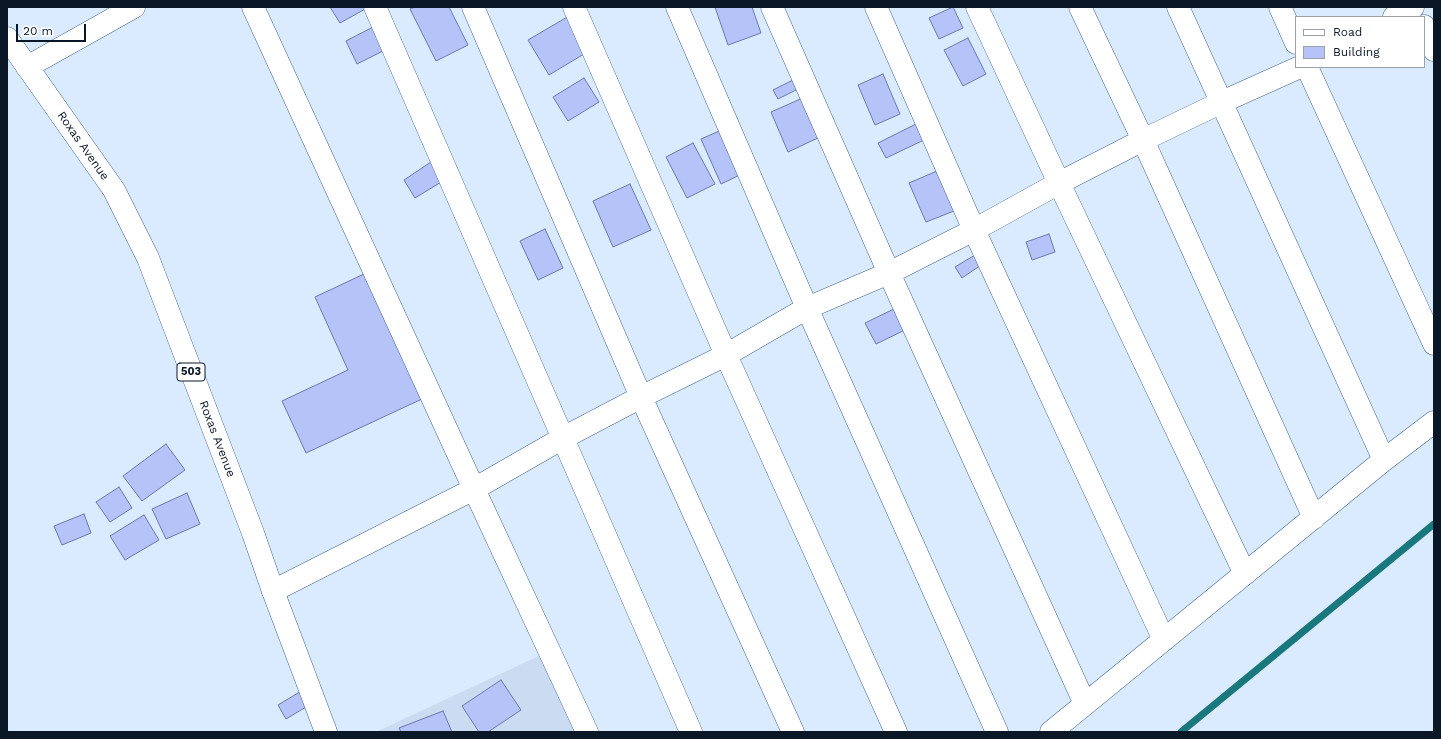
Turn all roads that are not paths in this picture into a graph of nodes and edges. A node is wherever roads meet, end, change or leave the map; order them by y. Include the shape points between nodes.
1 (134, 7) edge
2 (253, 7) edge
3 (375, 7) edge
4 (473, 7) edge
5 (574, 7) edge
6 (677, 7) edge
7 (772, 7) edge
8 (876, 7) edge
9 (977, 7) edge
10 (1080, 7) edge
11 (1178, 7) edge
12 (1280, 7) edge
13 (1415, 7) edge
14 (1396, 16) edge
15 (1420, 16) edge
16 (1425, 28) edge
17 (7, 38) edge
18 (1295, 40) edge
19 (1434, 50) edge
20 (27, 67) junction
21 (1298, 68) edge
22 (1307, 68) edge
23 (1222, 102) junction
24 (1143, 140) junction
25 (1059, 183) junction
26 (974, 230) junction
27 (889, 273) junction
28 (807, 308) junction
29 (1434, 344) edge
30 (726, 355) junction
31 (641, 397) junction
32 (1434, 422) edge
33 (563, 438) junction
34 (1384, 460) junction
35 (474, 489) junction
36 (1314, 518) junction
37 (1245, 574) junction
38 (273, 591) junction
39 (1164, 640) junction
40 (1085, 704) junction
41 (326, 732) edge
42 (587, 732) edge
43 (691, 732) edge
44 (793, 732) edge
45 (896, 732) edge
46 (997, 732) edge
47 (1051, 732) edge

1 - 20 street
2 - 35 street
3 - 33 street
4 - 31 street
5 - 30 street
6 - 28 street
7 - 27 street
8 - 26 street
9 - 25 street
10 - 24 street
11 - 23 street
12 - 18 street
13 - 14 street
13 - 15 street
16 - 19 street
17 - 20 street, Roxas Avenue / 503
20 - 38 street, Roxas Avenue / 503 via 114,190 148,258
21 - 23 street
22 - 29 street
23 - 24 street
23 - 34 street
24 - 25 street
24 - 36 street
25 - 26 street
25 - 37 street
26 - 27 street
26 - 39 street
27 - 28 street
27 - 40 street
28 - 30 street
28 - 46 street
30 - 31 street
30 - 45 street
31 - 33 street
31 - 44 street
32 - 34 street
33 - 35 street
33 - 43 street
34 - 36 street
35 - 38 street
35 - 42 street
36 - 37 street
37 - 39 street
38 - 41 street, Roxas Avenue / 503
39 - 40 street
40 - 47 street

